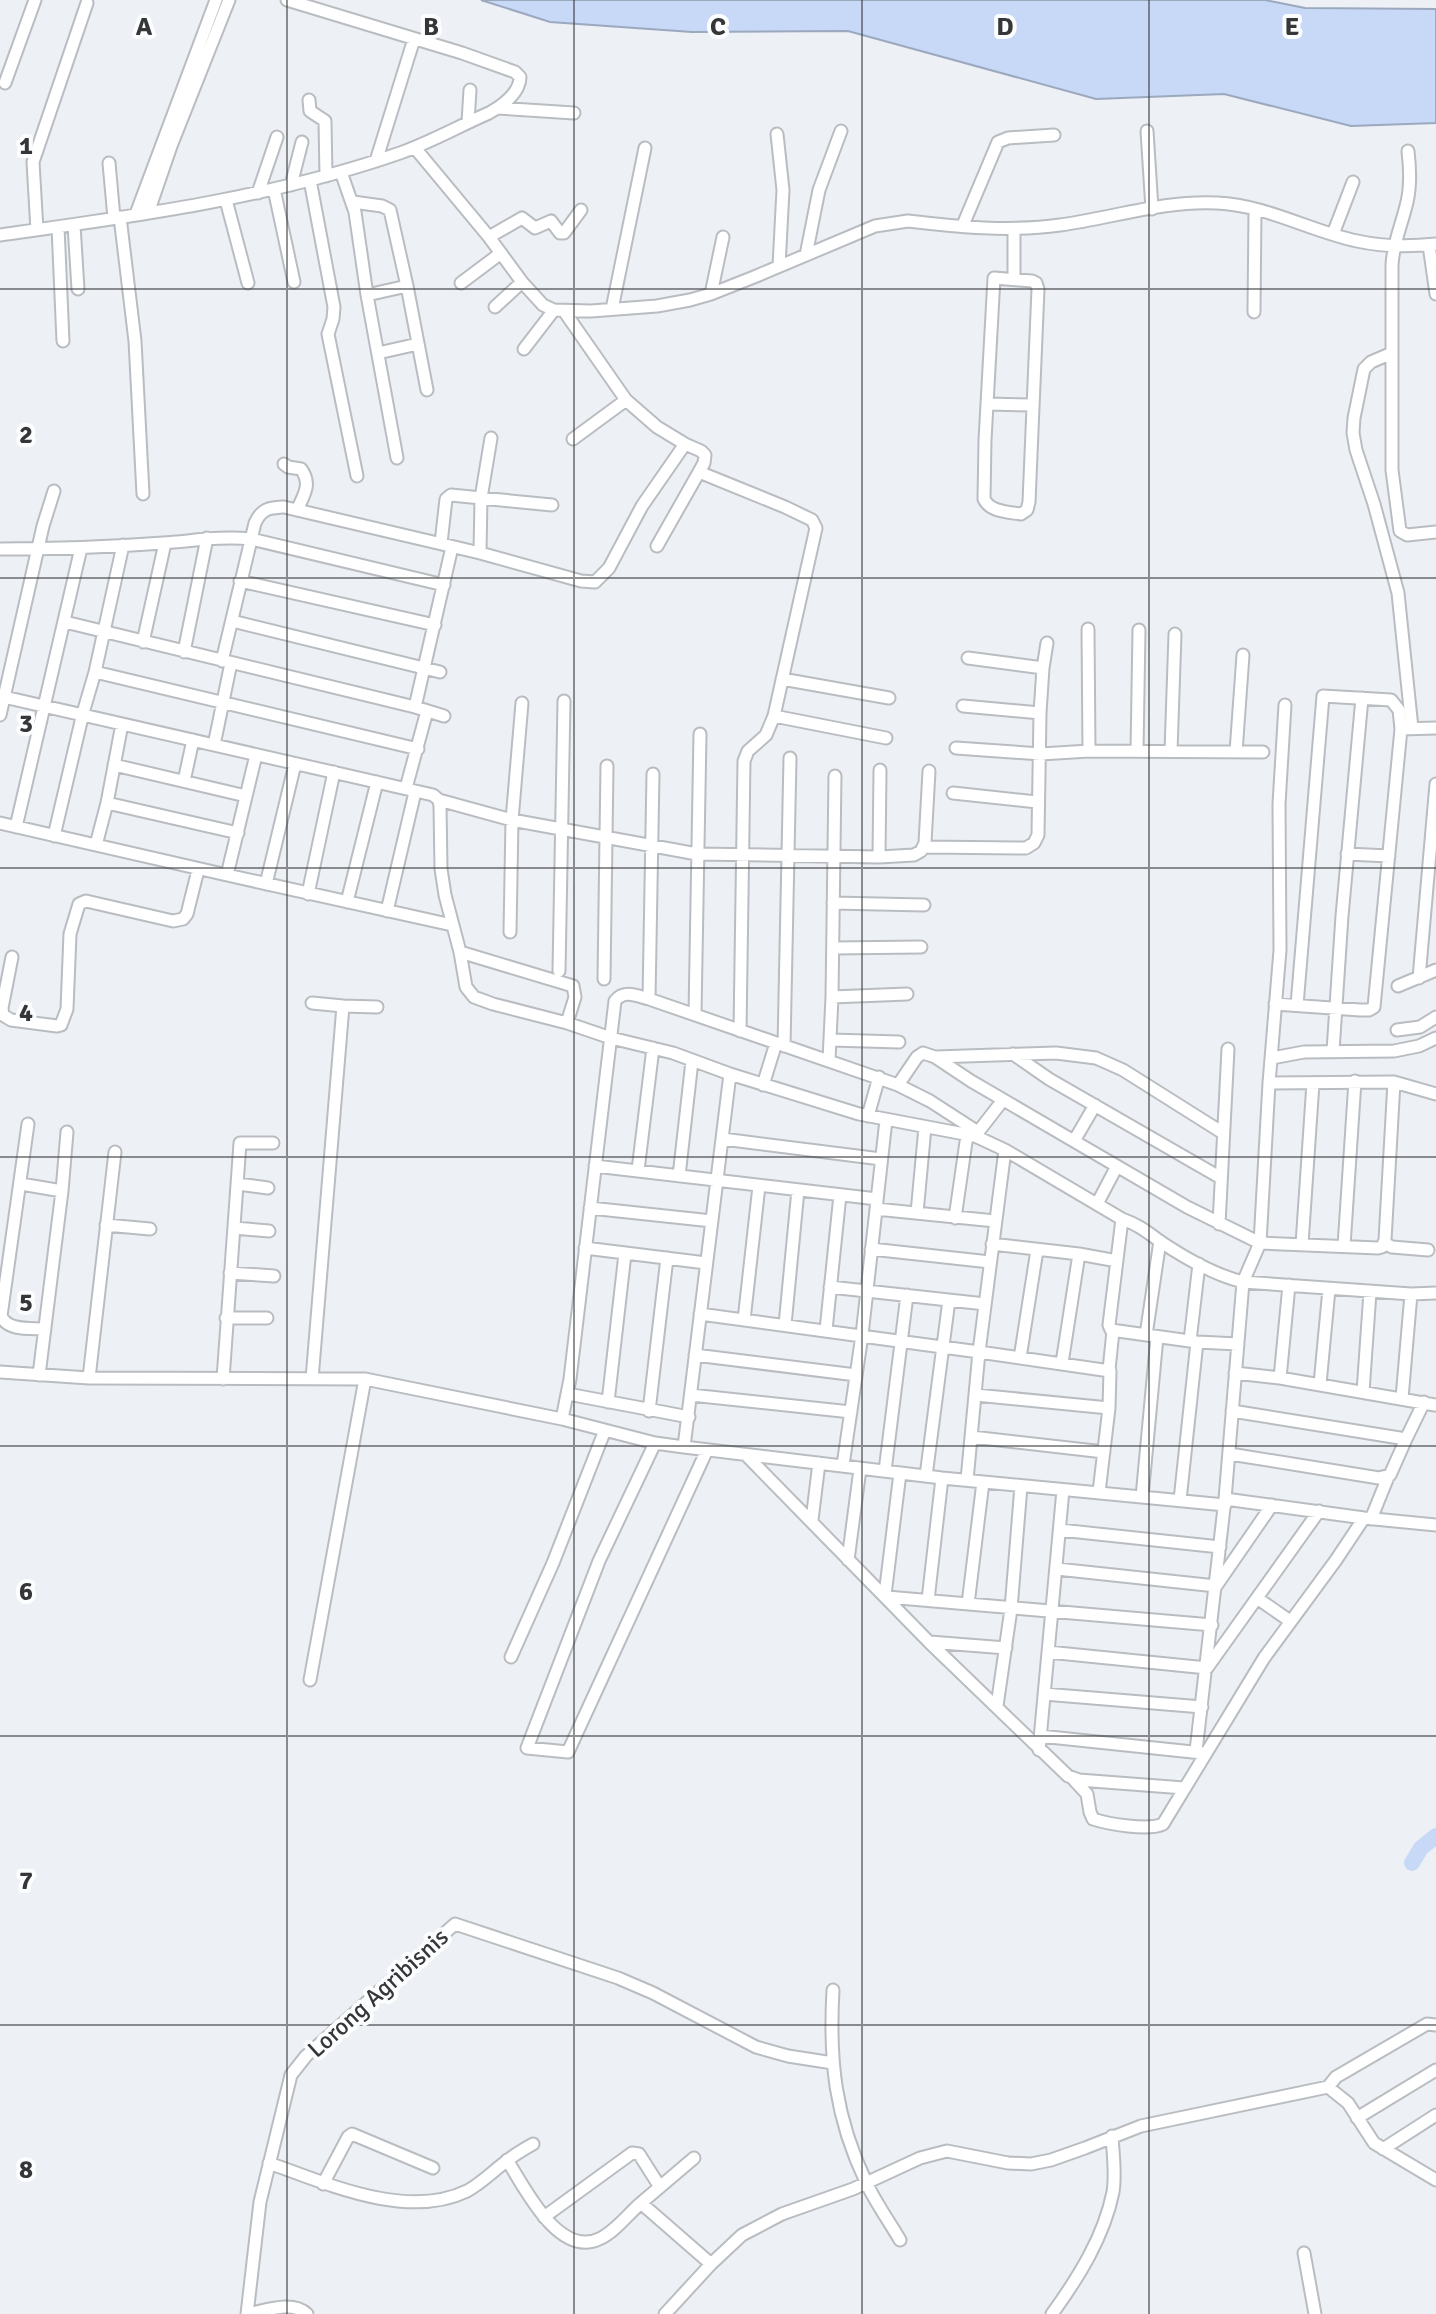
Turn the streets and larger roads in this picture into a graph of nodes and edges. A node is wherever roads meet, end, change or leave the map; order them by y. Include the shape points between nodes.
1 (35, 0) edge
2 (216, 0) edge
3 (229, 0) edge
4 (287, 0) edge
5 (303, 2) edge
6 (87, 3) dead end
7 (414, 39) junction
8 (5, 83) dead end
9 (470, 90) dead end
10 (309, 100) dead end
11 (498, 108) junction
12 (574, 113) dead end
13 (468, 122) junction
14 (841, 131) dead end
15 (1147, 131) dead end
16 (777, 134) dead end
17 (1054, 135) dead end
18 (277, 137) dead end
19 (302, 142) dead end
20 (415, 148) junction
21 (645, 148) dead end
22 (1408, 151) dead end
23 (376, 161) junction
24 (109, 163) dead end
25 (341, 172) junction
26 (326, 176) junction
27 (310, 180) junction
28 (1353, 182) dead end
29 (291, 185) junction
30 (274, 189) junction
31 (258, 193) junction
32 (226, 200) junction
33 (353, 202) junction
34 (1152, 209) junction
35 (581, 210) dead end
36 (1255, 210) junction
37 (142, 214) junction
38 (117, 218) junction
39 (74, 225) junction
40 (963, 225) junction
41 (58, 227) junction
42 (1014, 229) junction
43 (37, 230) junction
44 (1333, 234) junction
45 (0, 235) edge
46 (489, 237) junction
47 (723, 237) dead end
48 (1432, 244) edge
49 (1393, 247) junction
50 (501, 253) junction
51 (806, 255) junction
52 (779, 266) junction
53 (1014, 279) junction
54 (294, 282) dead end
55 (522, 282) junction
56 (248, 283) dead end
57 (461, 283) dead end
58 (407, 286) junction
59 (78, 289) dead end
60 (711, 294) junction
61 (1436, 294) edge
62 (367, 295) junction
63 (495, 307) dead end
64 (612, 309) junction
65 (559, 311) junction
66 (1254, 312) dead end
67 (63, 341) dead end
68 (418, 344) junction
69 (524, 349) dead end
70 (378, 353) junction
71 (1392, 353) junction
72 (427, 390) dead end
73 (626, 400) junction
74 (987, 404) junction
75 (1033, 405) junction
76 (491, 438) dead end
77 (573, 439) dead end
78 (685, 444) junction
79 (397, 458) dead end
80 (284, 464) dead end
81 (699, 472) junction
82 (357, 476) dead end
83 (54, 491) dead end
84 (143, 494) dead end
85 (481, 498) junction
86 (552, 505) dead end
87 (297, 510) junction
88 (1436, 532) edge
89 (207, 538) junction
90 (251, 539) junction
91 (165, 543) junction
92 (123, 545) junction
93 (446, 545) junction
94 (657, 546) dead end
95 (81, 548) junction
96 (0, 549) edge
97 (38, 550) junction
98 (480, 553) junction
99 (240, 581) junction
100 (444, 585) junction
101 (232, 621) junction
102 (65, 622) junction
103 (435, 625) junction
104 (1088, 629) dead end
105 (1139, 630) dead end
106 (104, 633) junction
107 (1175, 634) dead end
108 (143, 642) junction
109 (1047, 643) dead end
110 (184, 652) junction
111 (1243, 655) dead end
112 (968, 658) dead end
113 (227, 662) junction
114 (424, 667) junction
115 (1043, 668) junction
116 (95, 672) junction
117 (440, 672) dead end
118 (782, 679) junction
119 (2, 696) edge
120 (889, 698) dead end
121 (1362, 698) junction
122 (564, 701) dead end
123 (223, 703) junction
124 (522, 703) dead end
125 (43, 704) junction
126 (1285, 705) dead end
127 (963, 706) dead end
128 (421, 709) junction
129 (83, 713) junction
130 (1040, 713) junction
131 (0, 715) edge
132 (444, 716) dead end
133 (774, 716) junction
134 (122, 724) junction
135 (1406, 728) junction
136 (1436, 728) edge
137 (700, 734) dead end
138 (886, 738) dead end
139 (193, 740) junction
140 (214, 745) junction
141 (956, 748) dead end
142 (418, 749) junction
143 (1089, 751) junction
144 (1137, 751) junction
145 (1171, 751) junction
146 (1236, 752) junction
147 (1263, 752) dead end
148 (1041, 754) junction
149 (256, 755) junction
150 (790, 758) dead end
151 (295, 764) junction
152 (114, 765) junction
153 (607, 766) dead end
154 (880, 770) dead end
155 (929, 771) dead end
156 (334, 772) junction
157 (653, 774) dead end
158 (835, 776) dead end
159 (184, 781) junction
160 (377, 782) junction
161 (1436, 784) edge
162 (411, 790) junction
163 (953, 793) dead end
164 (246, 796) junction
165 (445, 801) junction
166 (1037, 802) junction
167 (107, 803) junction
168 (507, 819) junction
169 (0, 823) edge
170 (16, 827) junction
171 (562, 829) junction
172 (1433, 832) edge
173 (238, 833) junction
174 (54, 836) junction
175 (607, 839) junction
176 (96, 845) junction
177 (652, 846) junction
178 (924, 847) junction
179 (697, 854) junction
180 (1347, 854) junction
181 (789, 855) junction
182 (834, 855) junction
183 (743, 856) junction
184 (1389, 856) junction
185 (879, 857) junction
186 (198, 870) junction
187 (1432, 870) edge
188 (227, 875) junction
189 (266, 884) junction
190 (308, 894) junction
191 (347, 902) junction
192 (833, 903) junction
193 (924, 905) dead end
194 (387, 911) junction
195 (1430, 916) edge
196 (452, 925) junction
197 (510, 932) dead end
198 (921, 947) dead end
199 (833, 948) junction
200 (460, 952) junction
201 (12, 957) dead end
202 (1421, 958) junction
203 (1436, 958) edge
204 (5, 969) edge
205 (1436, 970) edge
206 (559, 971) dead end
207 (1419, 978) junction
208 (604, 979) dead end
209 (1398, 986) dead end
210 (2, 993) edge
211 (907, 994) dead end
212 (832, 997) junction
213 (649, 999) junction
214 (312, 1003) dead end
215 (1275, 1004) junction
216 (1297, 1005) junction
217 (343, 1006) junction
218 (377, 1007) dead end
219 (1336, 1008) junction
220 (695, 1014) junction
221 (1436, 1017) edge
222 (567, 1023) junction
223 (1397, 1030) dead end
224 (740, 1031) junction
225 (611, 1038) junction
226 (1436, 1038) edge
227 (831, 1040) junction
228 (899, 1042) dead end
229 (780, 1045) junction
230 (653, 1048) junction
231 (1228, 1049) dead end
232 (1333, 1051) junction
233 (1012, 1054) junction
234 (935, 1057) junction
235 (1272, 1058) junction
236 (829, 1060) junction
237 (692, 1061) junction
238 (730, 1074) junction
239 (879, 1077) junction
240 (1355, 1081) junction
241 (1394, 1082) junction
242 (1269, 1083) junction
243 (1313, 1083) junction
244 (763, 1085) junction
245 (898, 1085) junction
246 (1436, 1094) edge
247 (1003, 1100) junction
248 (1095, 1105) junction
249 (868, 1116) junction
250 (886, 1120) junction
251 (28, 1124) dead end
252 (925, 1127) junction
253 (67, 1132) dead end
254 (1223, 1133) junction
255 (973, 1134) junction
256 (723, 1139) junction
257 (1074, 1141) junction
258 (273, 1143) dead end
259 (1005, 1150) junction
260 (115, 1152) dead end
261 (881, 1159) junction
262 (595, 1166) junction
263 (1117, 1166) junction
264 (638, 1170) junction
265 (679, 1176) junction
266 (1221, 1178) junction
267 (717, 1181) junction
268 (21, 1184) junction
269 (238, 1184) junction
270 (759, 1186) junction
271 (268, 1188) dead end
272 (798, 1190) junction
273 (62, 1191) junction
274 (840, 1195) junction
275 (876, 1204) junction
276 (1097, 1204) junction
277 (590, 1208) junction
278 (917, 1213) junction
279 (955, 1218) junction
280 (1122, 1219) junction
281 (712, 1221) junction
282 (995, 1221) junction
283 (1219, 1224) junction
284 (106, 1225) junction
285 (234, 1228) junction
286 (150, 1229) dead end
287 (269, 1231) dead end
288 (1160, 1241) junction
289 (1260, 1243) junction
290 (1384, 1243) junction
291 (992, 1244) junction
292 (1302, 1244) junction
293 (1344, 1246) junction
294 (585, 1248) junction
295 (871, 1249) junction
296 (1037, 1250) junction
297 (1428, 1250) dead end
298 (625, 1254) junction
299 (1079, 1254) junction
300 (667, 1258) junction
301 (1117, 1261) junction
302 (990, 1262) junction
303 (706, 1263) junction
304 (1199, 1264) junction
305 (230, 1273) junction
306 (274, 1276) dead end
307 (1243, 1282) junction
308 (1289, 1285) junction
309 (830, 1287) junction
310 (1329, 1289) junction
311 (867, 1292) junction
312 (1370, 1292) junction
313 (1436, 1293) edge
314 (1411, 1294) junction
315 (907, 1295) junction
316 (949, 1300) junction
317 (985, 1304) junction
318 (700, 1314) junction
319 (226, 1318) junction
320 (267, 1318) dead end
321 (744, 1320) junction
322 (785, 1325) junction
323 (45, 1329) junction
324 (826, 1330) junction
325 (1113, 1331) junction
326 (862, 1335) junction
327 (1151, 1336) junction
328 (902, 1340) junction
329 (1194, 1341) junction
330 (1238, 1344) junction
331 (945, 1346) junction
332 (979, 1352) junction
333 (695, 1355) junction
334 (1020, 1358) junction
335 (1062, 1363) junction
336 (1109, 1370) junction
337 (0, 1372) edge
338 (1235, 1373) junction
339 (39, 1375) junction
340 (856, 1375) junction
341 (89, 1378) junction
342 (1280, 1378) junction
343 (223, 1379) junction
344 (312, 1379) junction
345 (365, 1379) junction
346 (1320, 1384) junction
347 (1363, 1392) junction
348 (568, 1394) junction
349 (691, 1395) junction
350 (976, 1395) junction
351 (1402, 1398) junction
352 (608, 1402) junction
353 (1430, 1404) edge
354 (1109, 1408) junction
355 (649, 1411) junction
356 (1232, 1411) junction
357 (851, 1412) junction
358 (689, 1417) junction
359 (562, 1419) junction
360 (605, 1430) junction
361 (972, 1437) junction
362 (1406, 1439) junction
363 (655, 1443) junction
364 (684, 1447) junction
365 (707, 1450) junction
366 (1104, 1452) junction
367 (746, 1454) junction
368 (1230, 1454) junction
369 (819, 1463) junction
370 (843, 1465) junction
371 (860, 1469) junction
372 (885, 1471) junction
373 (900, 1473) junction
374 (926, 1476) junction
375 (1388, 1477) junction
376 (942, 1478) junction
377 (967, 1480) junction
378 (983, 1482) junction
379 (1021, 1486) junction
380 (1063, 1490) junction
381 (1099, 1492) junction
382 (1142, 1497) junction
383 (1180, 1500) junction
384 (1225, 1502) junction
385 (1272, 1505) junction
386 (1319, 1511) junction
387 (1367, 1518) junction
388 (812, 1520) junction
389 (1436, 1525) edge
390 (1060, 1530) junction
391 (1220, 1547) junction
392 (848, 1560) junction
393 (1057, 1569) junction
394 (1216, 1586) junction
395 (886, 1596) junction
396 (1257, 1598) junction
397 (928, 1600) junction
398 (968, 1604) junction
399 (1011, 1609) junction
400 (1052, 1612) junction
401 (1290, 1621) junction
402 (1212, 1625) junction
403 (929, 1642) junction
404 (1006, 1648) junction
405 (1048, 1652) junction
406 (511, 1657) dead end
407 (1207, 1668) junction
408 (310, 1680) dead end
409 (1044, 1694) junction
410 (997, 1706) junction
411 (1202, 1707) junction
412 (1040, 1736) junction
413 (1039, 1750) junction
414 (1201, 1753) junction
415 (1072, 1779) junction
416 (1184, 1788) junction
417 (833, 1990) dead end
418 (1436, 2025) edge
419 (833, 2063) junction
420 (1436, 2070) edge
421 (1328, 2087) junction
422 (1436, 2115) edge
423 (1357, 2118) junction
424 (1112, 2136) junction
425 (533, 2144) dead end
426 (1383, 2149) junction
427 (694, 2158) dead end
428 (507, 2160) junction
429 (269, 2163) junction
430 (433, 2168) dead end
431 (1433, 2174) edge
432 (866, 2183) junction
433 (323, 2184) junction
434 (660, 2187) junction
435 (641, 2203) junction
436 (544, 2217) junction
437 (900, 2240) dead end
438 (1304, 2253) dead end
439 (711, 2264) junction
440 (247, 2314) edge
441 (307, 2314) edge
442 (665, 2314) edge
443 (1052, 2314) edge
444 (1315, 2314) edge

1 - 8 street
2 - 37 street
3 - 37 street
4 - 5 street
5 - 7 street
6 - 43 street via 33,162
7 - 11 street via 518,74 518,88
7 - 23 street
9 - 13 street
10 - 26 street via 309,110 325,121
11 - 12 street
11 - 13 street
13 - 20 street
14 - 51 street via 822,181
15 - 34 street
16 - 52 street via 783,190
17 - 40 street via 998,142
18 - 31 street
19 - 29 street
20 - 23 street
20 - 46 street
21 - 64 street
22 - 49 street via 1408,199
23 - 25 street
24 - 38 street
25 - 26 street
25 - 33 street
26 - 27 street
27 - 29 street
27 - 82 street via 334,307 328,334
28 - 44 street
29 - 30 street
30 - 31 street
30 - 54 street
31 - 32 street
32 - 37 street
32 - 56 street
33 - 58 street via 390,210
33 - 62 street
34 - 36 street via 1217,203
34 - 42 street
35 - 46 street via 564,233 551,221 535,228 522,218
36 - 44 street
36 - 66 street
37 - 38 street
38 - 39 street
38 - 84 street via 135,341
39 - 41 street
39 - 59 street
40 - 42 street
40 - 51 street via 883,223
41 - 43 street
41 - 67 street
42 - 53 street
43 - 45 street
44 - 49 street
46 - 50 street
47 - 60 street
48 - 49 street
48 - 61 street
49 - 71 street
50 - 55 street
50 - 57 street
51 - 52 street
52 - 60 street
53 - 74 street via 994,278
53 - 75 street via 1034,282 1038,289
55 - 63 street
55 - 65 street via 543,305
58 - 62 street
58 - 68 street
60 - 64 street
62 - 70 street
64 - 65 street
65 - 69 street
65 - 73 street
68 - 70 street
68 - 72 street
70 - 79 street
71 - 88 street via 1392,470 1399,528 1407,535
71 - 135 street via 1364,369 1353,433 1398,593
73 - 77 street
73 - 78 street
74 - 75 street
74 - 75 street via 985,503 1021,514 1029,502
76 - 85 street
78 - 81 street via 705,455
78 - 98 street via 642,506 609,568 595,582
80 - 87 street via 301,469 307,478 306,495
81 - 94 street
81 - 118 street via 815,524
83 - 97 street
85 - 86 street
85 - 93 street via 446,499
85 - 98 street
87 - 90 street via 263,510
87 - 93 street
89 - 90 street
89 - 91 street
89 - 110 street
90 - 99 street
90 - 100 street
91 - 92 street
91 - 108 street
92 - 95 street
92 - 106 street
93 - 98 street
93 - 100 street
95 - 97 street
95 - 102 street
96 - 97 street
97 - 119 street
99 - 101 street
99 - 103 street
100 - 103 street
101 - 113 street
101 - 114 street
102 - 106 street
102 - 125 street
103 - 114 street
104 - 143 street
105 - 144 street
106 - 108 street
106 - 116 street
107 - 145 street
108 - 110 street
109 - 115 street
110 - 113 street
111 - 146 street
112 - 115 street
113 - 123 street
113 - 128 street
114 - 117 street
114 - 128 street
115 - 130 street
116 - 123 street
116 - 129 street
118 - 120 street
118 - 133 street
119 - 125 street
119 - 131 street
121 - 135 street via 1394,702
121 - 180 street
121 - 216 street via 1323,696
122 - 171 street
123 - 140 street
123 - 142 street
124 - 168 street
125 - 129 street
125 - 170 street
126 - 215 street
127 - 130 street
128 - 132 street
128 - 142 street
129 - 134 street
129 - 174 street
130 - 148 street
133 - 138 street
133 - 183 street via 744,761
134 - 139 street
134 - 152 street
135 - 136 street
135 - 184 street
137 - 179 street
139 - 140 street
139 - 159 street
140 - 149 street
141 - 148 street
142 - 162 street
143 - 144 street
143 - 148 street
144 - 145 street
145 - 146 street
146 - 147 street
148 - 166 street
149 - 151 street
149 - 164 street
150 - 181 street
151 - 156 street
151 - 189 street
152 - 159 street
152 - 167 street
153 - 175 street
154 - 185 street
155 - 178 street
156 - 160 street
156 - 190 street
157 - 177 street
158 - 182 street
159 - 164 street
160 - 162 street
160 - 191 street
161 - 172 street
162 - 165 street
162 - 194 street
163 - 166 street
164 - 173 street
165 - 168 street
165 - 196 street via 441,869
166 - 178 street via 1038,835 1026,848
167 - 173 street
167 - 176 street
168 - 171 street
168 - 197 street
169 - 170 street
170 - 174 street
171 - 175 street
171 - 206 street
172 - 187 street
173 - 188 street
174 - 176 street
175 - 177 street
175 - 208 street
176 - 186 street
177 - 179 street
177 - 213 street
178 - 185 street via 914,855
179 - 183 street
179 - 220 street
180 - 184 street
180 - 219 street
181 - 182 street
181 - 183 street
181 - 229 street
182 - 185 street
182 - 192 street
183 - 224 street
184 - 219 street via 1375,1005 1369,1010
186 - 188 street
186 - 210 street via 187,914 180,920 86,901 79,904 70,934 67,1009 61,1025 7,1019
187 - 195 street
188 - 189 street
189 - 190 street
190 - 191 street
191 - 194 street
192 - 193 street
192 - 199 street
194 - 196 street
195 - 202 street
196 - 200 street
198 - 199 street
199 - 212 street
200 - 222 street via 466,987 474,997
200 - 222 street via 573,986
201 - 204 street
202 - 203 street
202 - 207 street
204 - 210 street
205 - 207 street
207 - 209 street
211 - 212 street
212 - 227 street
213 - 220 street
213 - 225 street via 619,996
214 - 217 street
215 - 216 street
215 - 235 street
216 - 219 street
217 - 218 street
217 - 344 street
219 - 232 street
220 - 224 street
221 - 223 street via 1420,1027
222 - 225 street
224 - 229 street
225 - 230 street
225 - 262 street
226 - 232 street via 1394,1051
227 - 228 street
227 - 236 street
229 - 236 street
229 - 244 street
230 - 237 street
230 - 264 street
231 - 254 street
232 - 235 street
233 - 234 street
233 - 248 street
233 - 254 street via 1073,1054 1109,1062
234 - 245 street via 920,1054
234 - 247 street
235 - 242 street
236 - 239 street
237 - 238 street
237 - 265 street
238 - 244 street
238 - 256 street
239 - 245 street
239 - 249 street
240 - 241 street
240 - 243 street
240 - 293 street
241 - 246 street
241 - 290 street
242 - 243 street
242 - 289 street
243 - 292 street
244 - 249 street
245 - 255 street via 930,1101
247 - 255 street
247 - 257 street
248 - 257 street
248 - 266 street
249 - 250 street
250 - 252 street
250 - 261 street
251 - 268 street
252 - 255 street
252 - 278 street
253 - 273 street
254 - 266 street
255 - 259 street
255 - 279 street
256 - 261 street
256 - 267 street
257 - 263 street
258 - 269 street via 240,1143
259 - 276 street
259 - 282 street
260 - 284 street
261 - 275 street
262 - 264 street
262 - 277 street
263 - 276 street
263 - 283 street
264 - 265 street
265 - 267 street
266 - 283 street
267 - 270 street
267 - 281 street
268 - 273 street
268 - 323 street via 1,1318 12,1327
269 - 271 street
269 - 285 street
270 - 272 street
270 - 321 street
272 - 274 street
272 - 322 street
273 - 323 street
274 - 275 street
274 - 309 street
275 - 278 street
275 - 295 street
276 - 280 street
277 - 281 street
277 - 294 street
278 - 279 street
279 - 282 street
280 - 288 street
280 - 301 street
281 - 303 street
282 - 291 street
283 - 289 street
284 - 286 street
284 - 341 street
285 - 287 street
285 - 305 street
288 - 304 street
288 - 327 street
289 - 292 street
289 - 307 street
290 - 293 street via 1378,1248
290 - 297 street
291 - 296 street
291 - 302 street
292 - 293 street
294 - 298 street
294 - 348 street
295 - 302 street
295 - 311 street
296 - 299 street
296 - 334 street
298 - 300 street
298 - 352 street
299 - 301 street
299 - 335 street
300 - 303 street
300 - 355 street
301 - 325 street via 1109,1325
302 - 317 street
303 - 318 street
304 - 307 street
304 - 329 street
305 - 306 street
305 - 319 street
307 - 308 street
307 - 330 street
308 - 310 street
308 - 342 street
309 - 311 street
309 - 324 street
310 - 312 street
310 - 346 street
311 - 315 street
311 - 326 street
312 - 314 street
312 - 347 street
313 - 314 street
314 - 351 street
315 - 316 street
315 - 328 street
316 - 317 street
316 - 331 street
317 - 332 street
318 - 321 street
318 - 333 street
319 - 320 street
319 - 343 street
321 - 322 street
322 - 324 street
323 - 339 street
324 - 326 street
325 - 327 street
325 - 336 street
326 - 328 street
326 - 340 street
327 - 329 street
327 - 382 street
328 - 331 street
328 - 372 street
329 - 330 street
329 - 383 street
330 - 338 street
331 - 332 street
331 - 374 street
332 - 334 street
332 - 350 street
333 - 340 street
333 - 349 street
334 - 335 street
335 - 336 street
336 - 354 street
337 - 339 street
338 - 342 street
338 - 356 street
339 - 341 street
340 - 357 street
341 - 343 street
342 - 346 street
343 - 344 street
344 - 345 street
345 - 359 street
345 - 408 street
346 - 347 street
347 - 351 street
348 - 352 street
348 - 359 street
349 - 357 street
349 - 358 street
350 - 354 street
350 - 361 street
351 - 353 street
352 - 355 street
353 - 362 street
354 - 366 street
355 - 358 street
356 - 362 street
356 - 368 street
357 - 370 street
358 - 364 street
359 - 360 street
360 - 363 street
360 - 406 street
361 - 366 street
361 - 377 street
362 - 375 street
363 - 364 street
363 - 365 street via 599,1561 527,1748 568,1752
364 - 365 street
365 - 367 street
366 - 381 street
367 - 369 street
367 - 388 street
368 - 375 street
368 - 384 street
369 - 370 street
369 - 388 street
370 - 371 street
371 - 372 street
371 - 392 street
372 - 373 street
373 - 374 street
373 - 395 street
374 - 376 street
375 - 387 street
376 - 377 street
376 - 397 street
377 - 378 street
378 - 379 street
378 - 398 street
379 - 380 street
379 - 399 street
380 - 381 street
380 - 390 street
381 - 382 street
382 - 383 street
383 - 384 street
384 - 385 street
384 - 391 street
385 - 386 street
385 - 394 street
386 - 387 street
386 - 396 street
387 - 389 street
387 - 401 street
388 - 392 street
390 - 391 street
390 - 393 street
391 - 394 street
392 - 395 street
393 - 394 street
393 - 400 street
394 - 402 street
395 - 397 street
395 - 403 street
396 - 401 street
396 - 407 street
397 - 398 street
398 - 399 street
399 - 400 street
399 - 404 street
400 - 402 street
400 - 405 street
401 - 414 street
402 - 407 street
403 - 404 street
403 - 410 street
404 - 410 street
405 - 407 street
405 - 409 street
407 - 411 street
409 - 411 street
409 - 412 street
410 - 413 street
411 - 414 street
412 - 413 street
412 - 414 street
413 - 415 street
414 - 416 street
415 - 416 street
415 - 416 street via 1087,1794 1093,1819 1156,1827
417 - 419 street
418 - 421 street via 1427,2024 1336,2077
419 - 429 street, Lorong Agribisnis via 756,2047 618,1978 455,1924 296,2066
419 - 432 street via 842,2123
420 - 423 street
421 - 423 street
421 - 424 street
422 - 426 street
423 - 426 street
424 - 432 street via 1051,2160 1020,2165 936,2153
424 - 443 street via 1113,2193 1098,2239
425 - 428 street
426 - 431 street
427 - 434 street
428 - 433 street via 470,2189 434,2202 371,2196
428 - 436 street
429 - 433 street
429 - 440 street, Lorong Agribisnis
430 - 433 street via 352,2134
432 - 437 street
432 - 439 street via 757,2225
434 - 435 street
434 - 436 street via 639,2154 632,2153
435 - 436 street via 593,2242 563,2235
435 - 439 street
438 - 444 street
439 - 442 street
440 - 441 street via 292,2307

